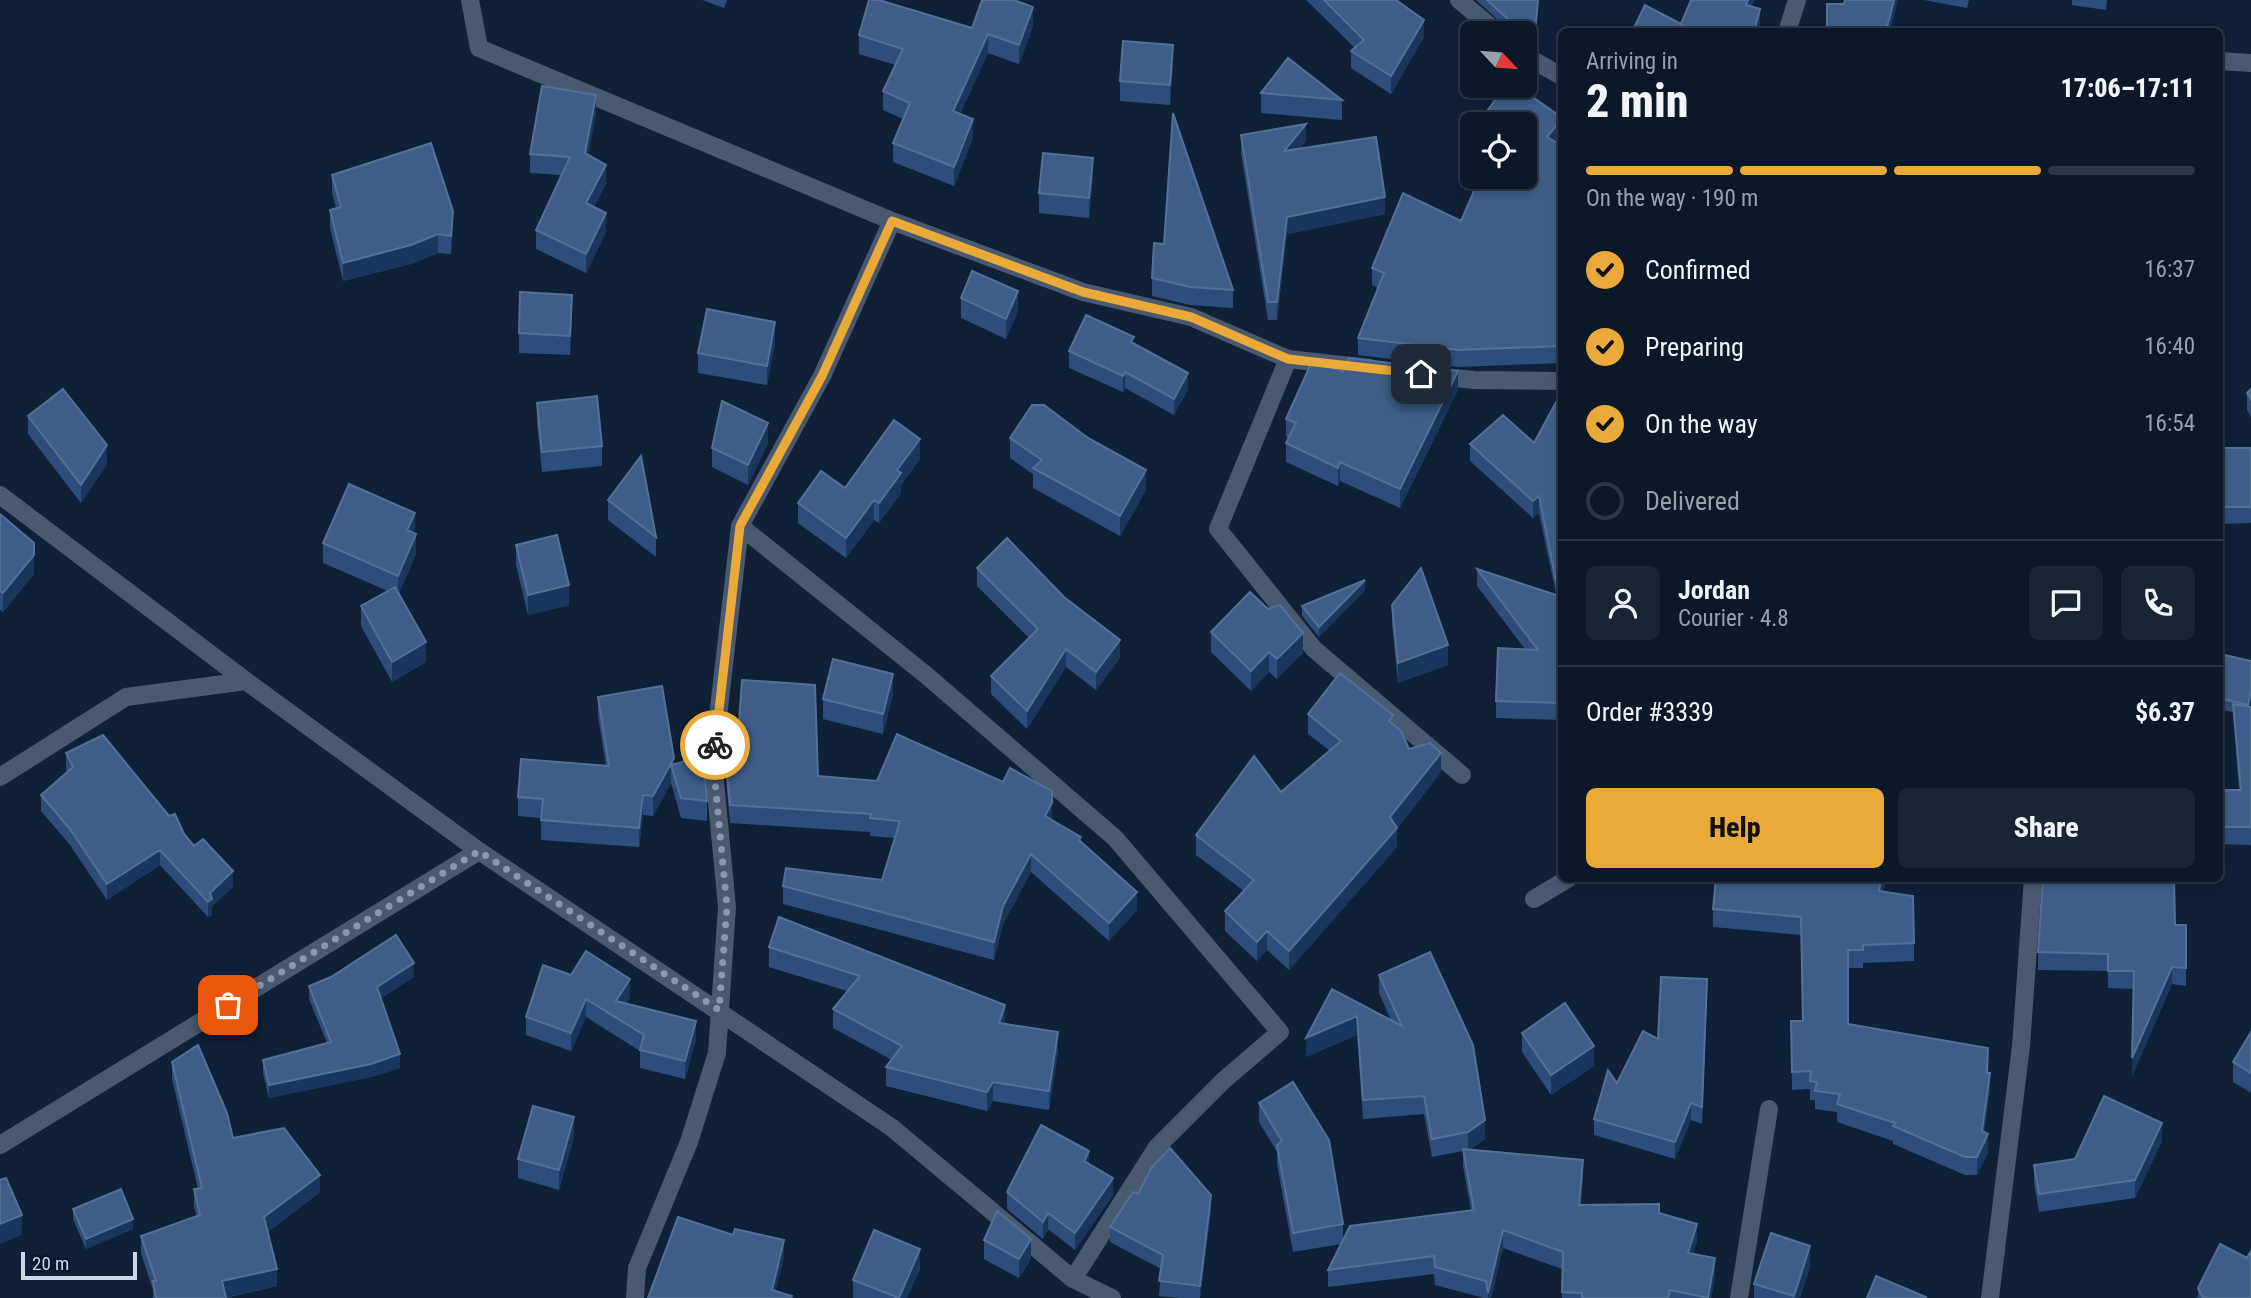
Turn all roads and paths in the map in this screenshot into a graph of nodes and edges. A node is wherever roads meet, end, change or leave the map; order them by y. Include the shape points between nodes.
1 (470, 0) edge
2 (1459, 0) edge
3 (1797, 0) edge
4 (1484, 21) edge
5 (1788, 28) edge
6 (2223, 61) edge
7 (1537, 62) edge
8 (2251, 63) edge
9 (1558, 74) edge
10 (892, 221) junction
11 (1288, 359) junction
12 (1381, 369) edge
13 (1421, 374) edge
14 (1558, 381) edge
15 (0, 495) edge
16 (740, 526) junction
17 (246, 681) junction
18 (1462, 775) dead end
19 (0, 777) edge
20 (479, 851) junction
21 (1562, 882) edge
22 (2033, 882) edge
23 (1534, 899) dead end
24 (719, 1010) junction
25 (1769, 1109) dead end
26 (0, 1145) edge
27 (1073, 1279) junction
28 (1088, 1294) edge
29 (635, 1298) edge
30 (1112, 1298) edge
31 (1739, 1298) edge
32 (1990, 1298) edge

1 - 10 street via 479,48
2 - 4 street
3 - 5 street
6 - 8 street
7 - 9 street
10 - 11 street via 1083,292 1191,317
10 - 16 street via 822,376
11 - 12 street
11 - 18 street via 1218,529 1314,649
13 - 14 street
15 - 17 street
16 - 24 street via 713,760 727,907
16 - 27 street via 926,675 1115,838 1280,1032 1157,1147
17 - 19 street via 125,697
17 - 20 street
20 - 24 street
20 - 26 street
21 - 23 street
22 - 32 street via 2021,1046
24 - 27 street via 891,1127
24 - 29 street via 717,1053 689,1142 637,1268
25 - 31 street
27 - 28 street
28 - 30 street

